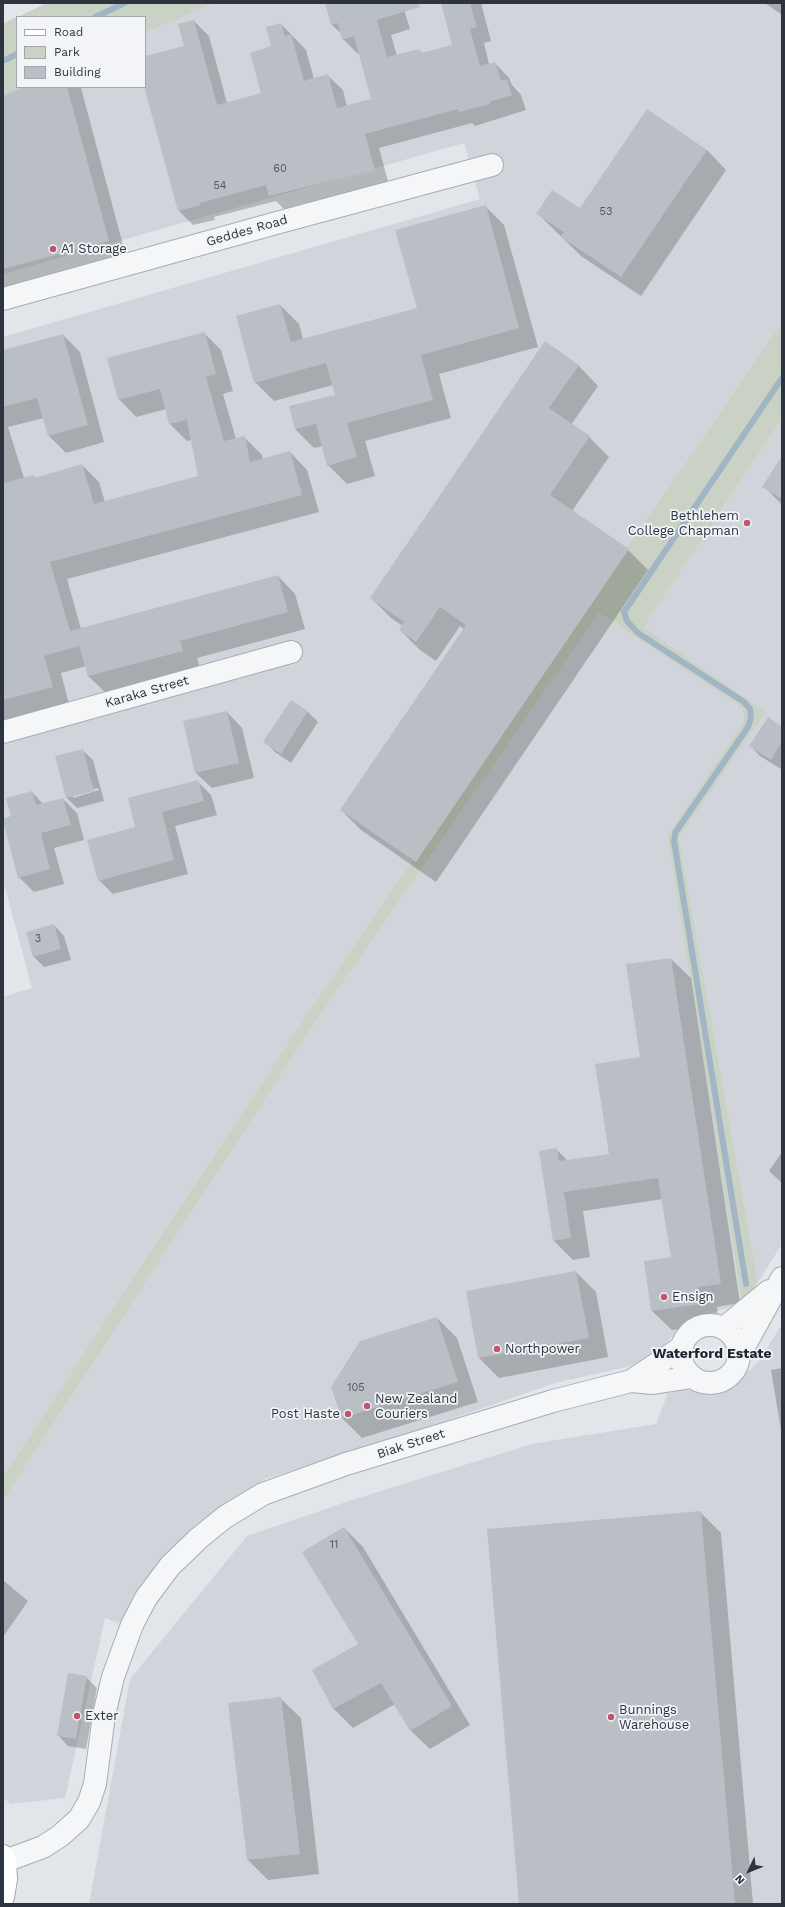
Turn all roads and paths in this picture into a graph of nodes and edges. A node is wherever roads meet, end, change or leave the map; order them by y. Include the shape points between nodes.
1 (492, 165) dead end
2 (3, 299) edge
3 (291, 652) dead end
4 (3, 732) edge
5 (780, 1281) edge
6 (724, 1328) junction
7 (681, 1348) junction
8 (740, 1354) junction
9 (692, 1377) junction
10 (631, 1381) junction
11 (4, 1859) edge
12 (3, 1897) edge

1 - 2 street, Geddes Road
3 - 4 street, Karaka Street
5 - 6 street
5 - 8 street
6 - 7 street via 712,1325 698,1327 687,1335
6 - 8 street via 736,1340
7 - 9 street via 683,1366
7 - 10 street, Biak Street
8 - 9 street via 734,1371 723,1380 707,1383
9 - 10 street, Biak Street via 653,1383
10 - 11 street, Biak Street via 463,1427 346,1464 263,1494 225,1517 170,1566 146,1598 132,1625 113,1677 104,1715 95,1784 89,1802 79,1819 43,1847
11 - 12 main road via 6,1879

